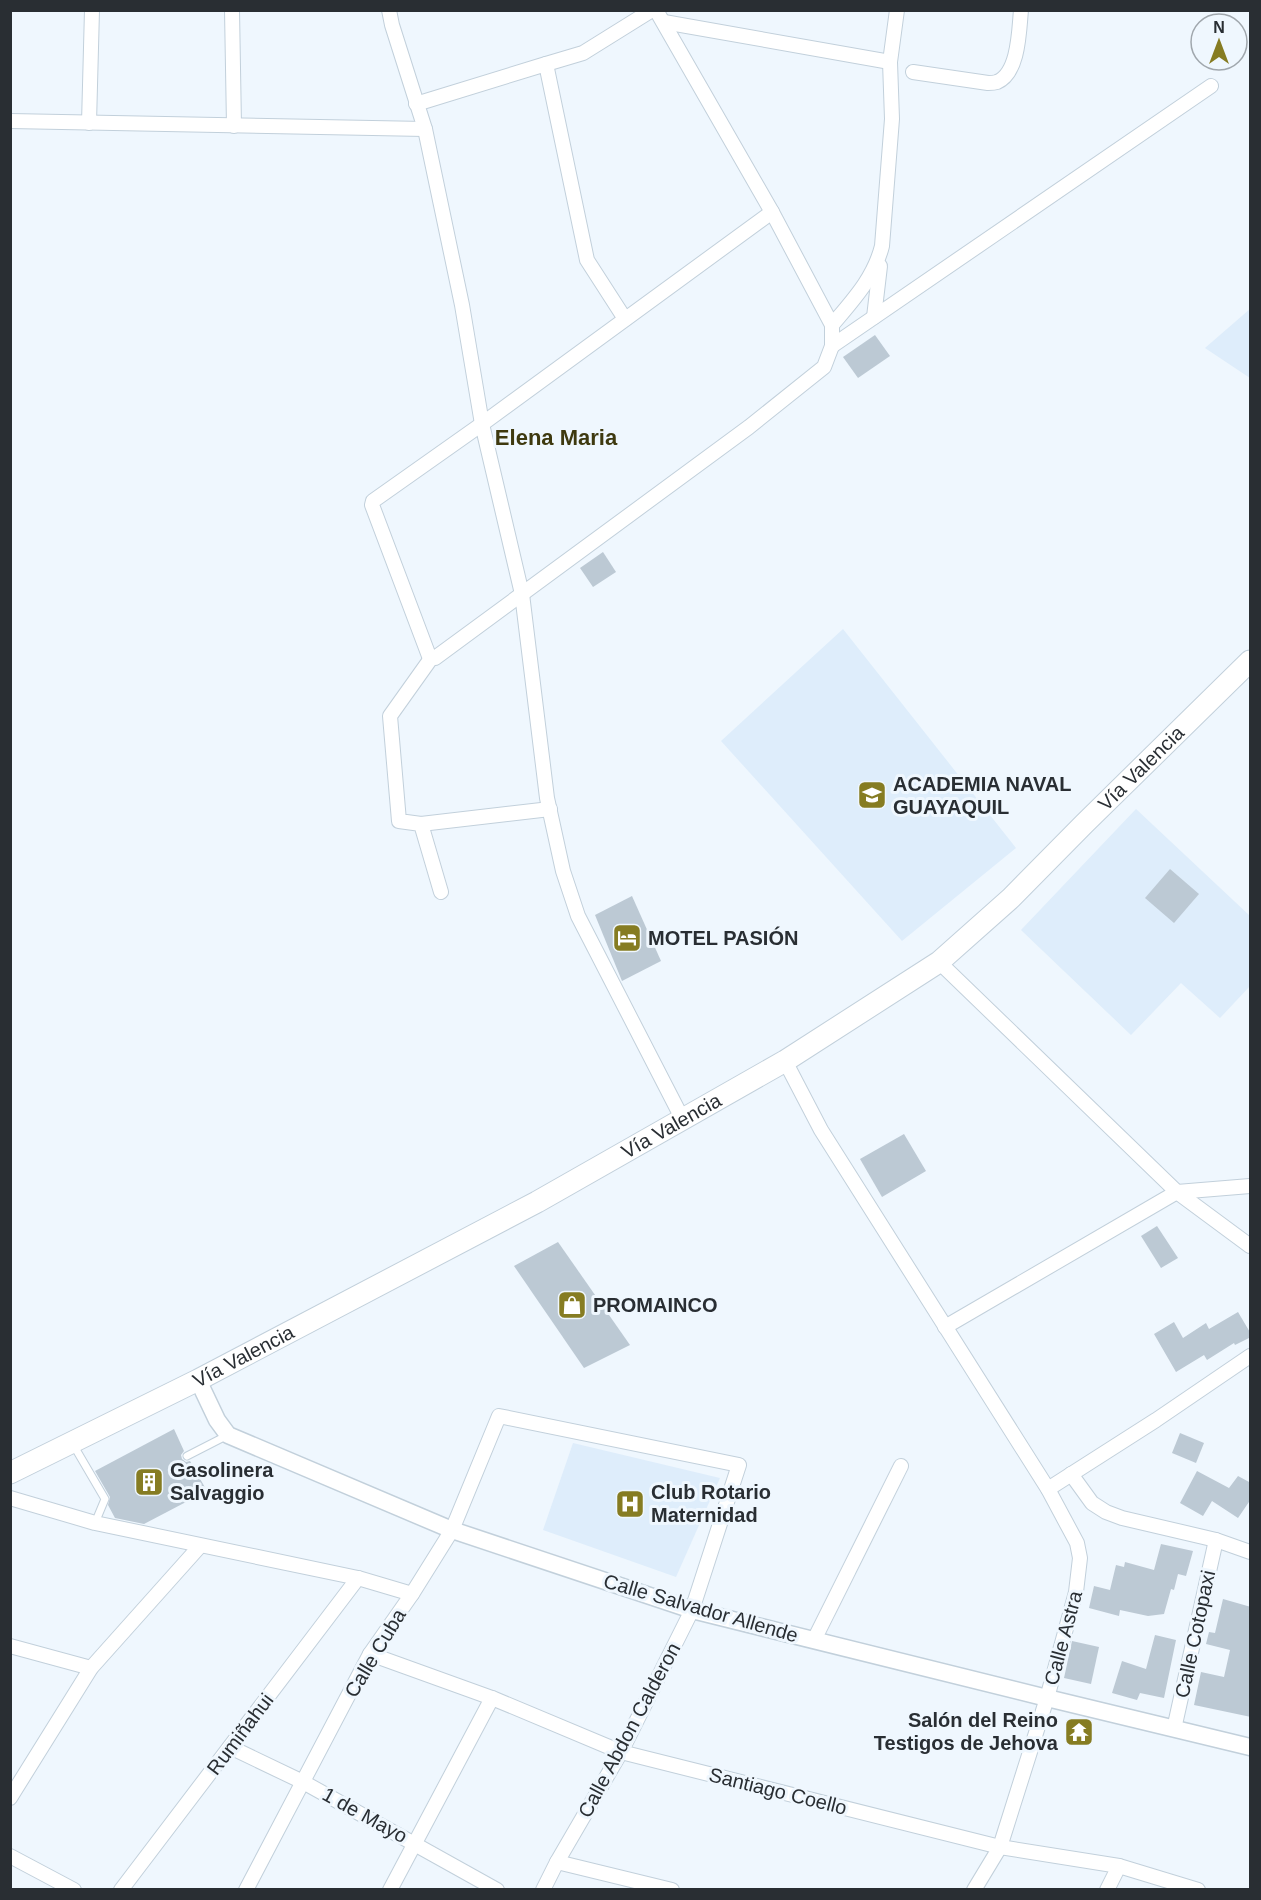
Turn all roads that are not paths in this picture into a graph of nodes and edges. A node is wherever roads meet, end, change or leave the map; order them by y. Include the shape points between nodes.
1 (92, 10) edge
2 (232, 10) edge
3 (389, 10) edge
4 (897, 10) edge
5 (1021, 10) edge
6 (657, 14) edge
7 (890, 62) junction
8 (546, 64) junction
9 (913, 72) dead end
10 (1211, 86) dead end
11 (417, 104) junction
12 (10, 121) edge
13 (89, 123) junction
14 (234, 126) junction
15 (425, 129) junction
16 (772, 212) junction
17 (882, 246) junction
18 (874, 317) junction
19 (625, 319) junction
20 (832, 325) junction
21 (832, 346) junction
22 (482, 424) junction
23 (522, 594) junction
24 (432, 657) junction
25 (1248, 667) edge
26 (550, 809) junction
27 (421, 824) junction
28 (441, 892) dead end
29 (939, 962) junction
30 (785, 1061) junction
31 (683, 1120) junction
32 (1251, 1186) edge
33 (1177, 1192) junction
34 (1251, 1246) edge
35 (945, 1327) junction
36 (1251, 1356) edge
37 (198, 1380) junction
38 (228, 1435) junction
39 (73, 1443) junction
40 (187, 1456) dead end
41 (739, 1465) joint
42 (901, 1466) dead end
43 (10, 1473) edge
44 (1071, 1474) junction
45 (1048, 1489) junction
46 (10, 1498) edge
47 (95, 1523) junction
48 (452, 1530) junction
49 (1216, 1540) junction
50 (200, 1545) junction
51 (1251, 1552) edge
52 (358, 1578) junction
53 (412, 1594) junction
54 (692, 1610) junction
55 (814, 1640) junction
56 (10, 1646) edge
57 (370, 1654) junction
58 (91, 1668) junction
59 (492, 1698) junction
60 (1047, 1698) junction
61 (1174, 1729) junction
62 (230, 1746) junction
63 (1251, 1747) edge
64 (621, 1752) junction
65 (303, 1782) junction
66 (10, 1798) edge
67 (414, 1842) junction
68 (1000, 1847) junction
69 (10, 1856) edge
70 (557, 1862) junction
71 (1119, 1866) junction
72 (74, 1890) edge
73 (121, 1890) edge
74 (246, 1890) edge
75 (390, 1890) edge
76 (497, 1890) edge
77 (543, 1890) edge
78 (672, 1890) edge
79 (974, 1890) edge
80 (1107, 1890) edge
81 (1198, 1890) edge

1 - 13 street
2 - 14 street
3 - 11 street
4 - 7 street
5 - 9 street via 1013,63 998,82
6 - 7 street
6 - 8 street via 583,52
6 - 16 street
7 - 17 street via 891,129
8 - 11 street
8 - 19 street via 587,260
10 - 18 street
11 - 15 street
12 - 13 street
13 - 14 street
14 - 15 street
15 - 22 street
16 - 19 street
16 - 20 street
17 - 18 street
17 - 20 street via 869,279
18 - 21 street
19 - 22 street
20 - 21 street
21 - 23 street via 824,367
22 - 23 street
22 - 24 street via 372,505
23 - 24 street
23 - 26 street
24 - 27 street via 390,716 399,821
25 - 29 highway, Vía Valencia via 1011,898
26 - 27 street
26 - 31 street via 563,871 578,916
27 - 28 street
29 - 30 highway, Vía Valencia
29 - 33 street
30 - 31 highway, Vía Valencia
30 - 35 street, Calle Astra via 821,1130
31 - 37 highway, Vía Valencia via 537,1202
32 - 33 street
33 - 34 street
33 - 35 street
35 - 45 street, Calle Astra
36 - 44 street
37 - 38 street
37 - 39 highway, Vía Valencia
38 - 40 lane
38 - 48 street, Calle Salvador Allende
39 - 43 highway, Vía Valencia
39 - 47 lane via 105,1499
41 - 48 street, Calle Cuba via 499,1416
41 - 54 street, Calle Abdon Calderon
42 - 55 street
44 - 45 street
44 - 49 street via 1092,1503 1106,1512
45 - 60 street, Calle Astra via 1077,1543 1080,1558 1076,1592
46 - 47 street
47 - 50 street
48 - 53 street, Calle Cuba
48 - 54 street, Calle Salvador Allende
49 - 51 street
49 - 61 street, Calle Cotopaxi
50 - 52 street
50 - 58 street
52 - 53 street
52 - 62 street, Rumiñahui
53 - 57 street, Calle Cuba
54 - 55 street, Calle Salvador Allende
54 - 64 street, Calle Abdon Calderon
55 - 60 street, Calle Salvador Allende
56 - 58 street
57 - 59 street, Santiago Coello
57 - 65 street, Calle Cuba
58 - 66 street
59 - 64 street, Santiago Coello
59 - 67 street
60 - 61 street, Calle Salvador Allende
60 - 68 street, Calle Astra
61 - 63 street, Calle Salvador Allende
62 - 65 street, 1 de Mayo
62 - 73 street, Rumiñahui
64 - 68 street, Santiago Coello
64 - 70 street, Calle Abdon Calderon
65 - 67 street, 1 de Mayo
65 - 74 street, Calle Cuba
67 - 75 street
67 - 76 street, 1 de Mayo
68 - 71 street, Santiago Coello
68 - 79 street, Calle Astra
69 - 72 street
70 - 77 street, Calle Abdon Calderon
70 - 78 street
71 - 80 street
71 - 81 street, Santiago Coello

